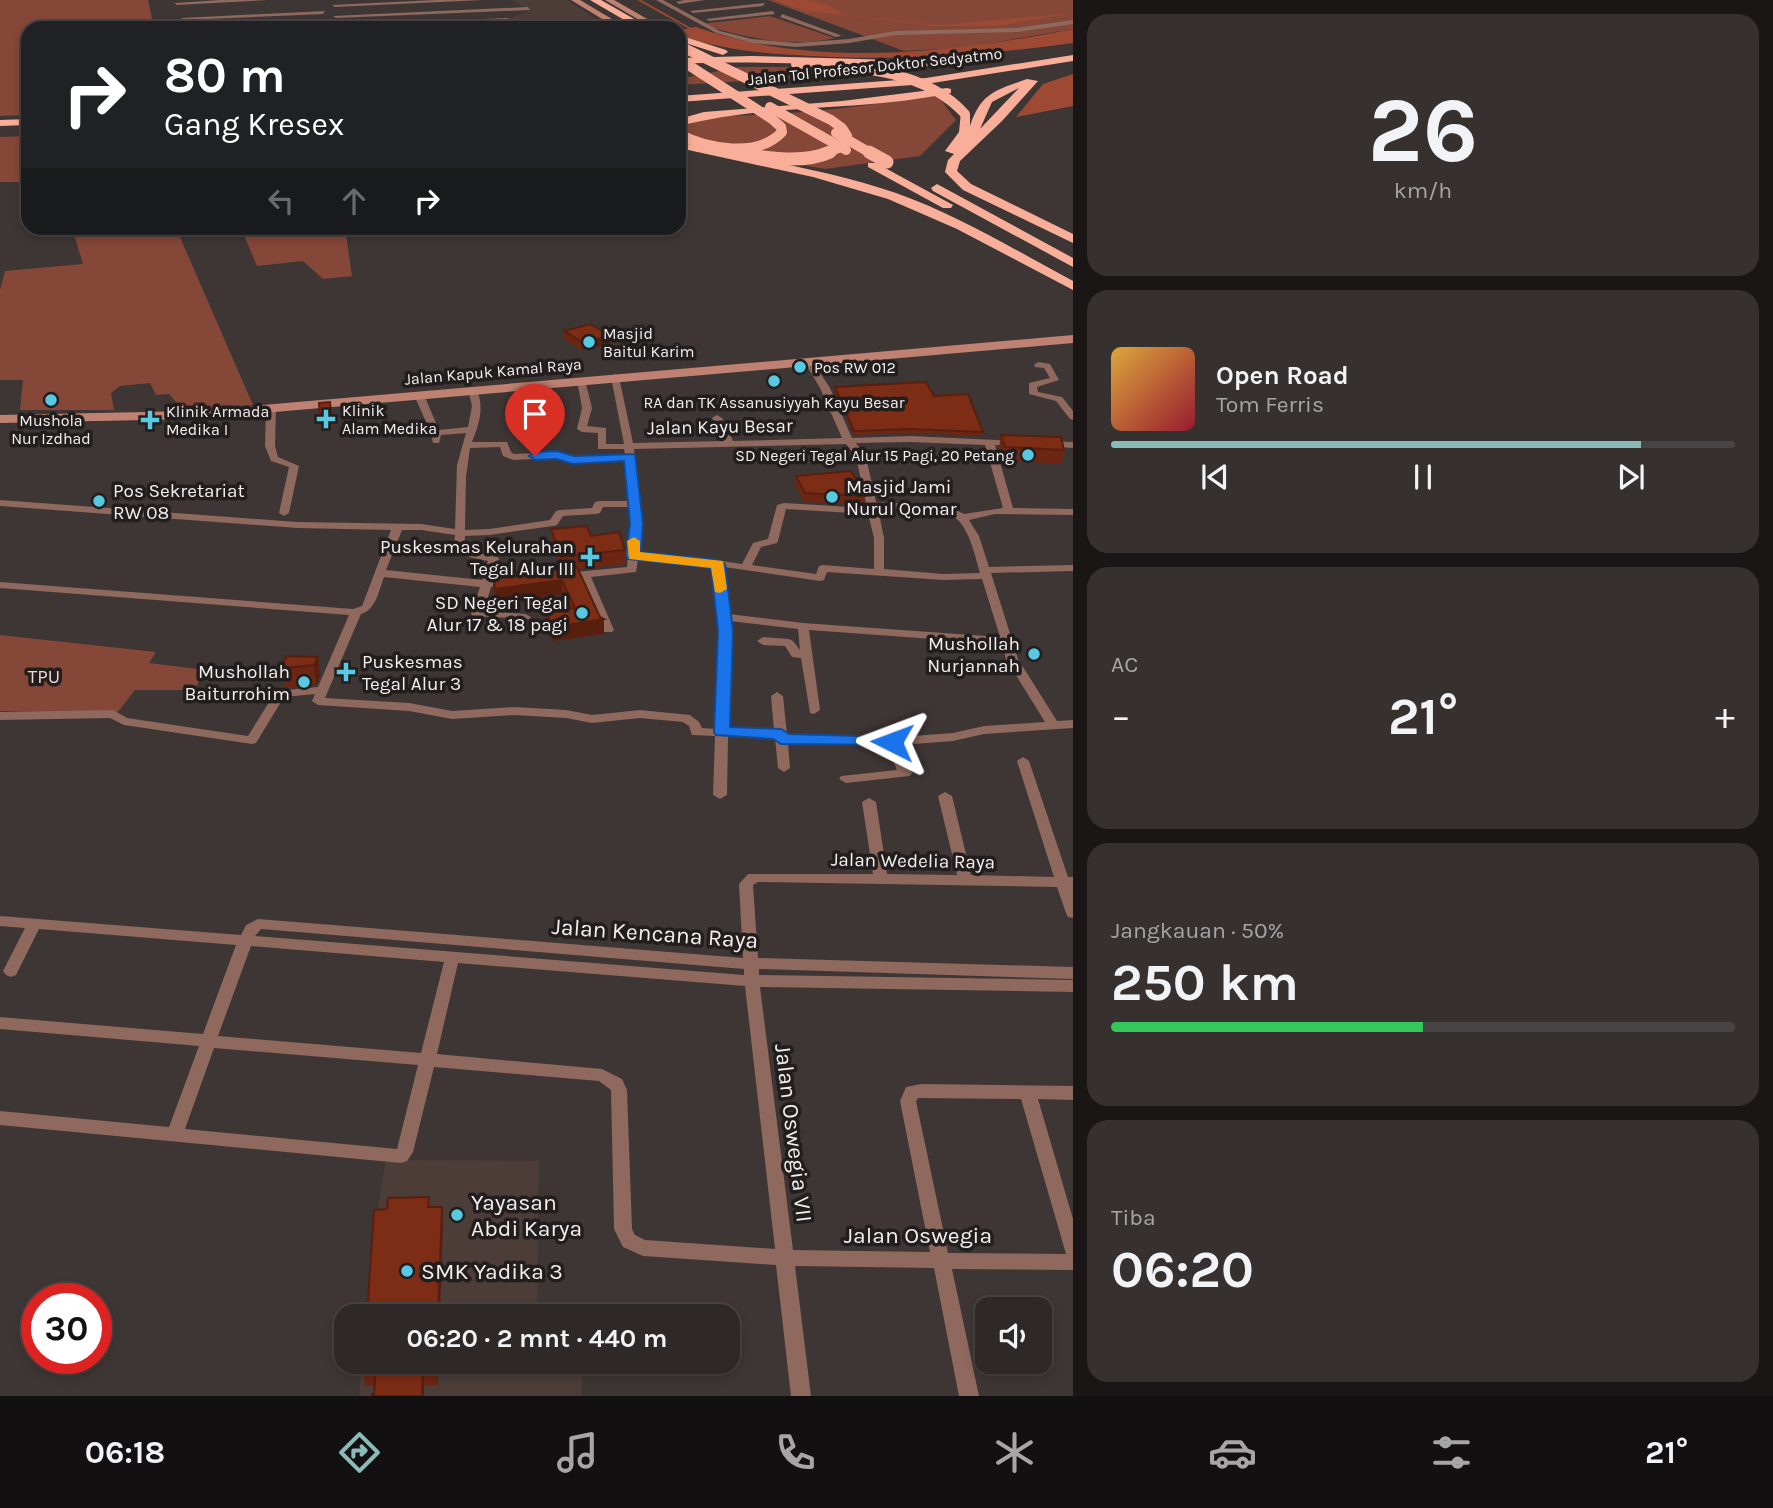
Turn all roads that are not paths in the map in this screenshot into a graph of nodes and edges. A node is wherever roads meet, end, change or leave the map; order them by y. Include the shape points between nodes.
1 (265, 0) edge
2 (320, 0) edge
3 (458, 0) edge
4 (480, 0) edge
5 (575, 0) edge
6 (585, 0) edge
7 (594, 0) edge
8 (609, 0) edge
9 (659, 0) edge
10 (702, 0) edge
11 (754, 0) edge
12 (177, 2) edge
13 (679, 2) dead end
14 (763, 4) junction
15 (335, 5) dead end
16 (528, 9) dead end
17 (463, 11) junction
18 (323, 12) junction
19 (692, 12) dead end
20 (778, 14) junction
21 (336, 16) dead end
22 (184, 18) junction
23 (709, 19) dead end
24 (508, 20) dead end
25 (185, 21) edge
26 (325, 21) edge
27 (468, 21) joint
28 (622, 21) edge
29 (624, 21) edge
30 (626, 21) edge
31 (646, 21) edge
32 (1073, 22) edge
33 (838, 36) dead end
34 (686, 50) edge
35 (1073, 50) edge
36 (686, 52) edge
37 (686, 54) edge
38 (686, 54) edge
39 (686, 55) edge
40 (686, 55) edge
41 (1002, 58) dead end
42 (985, 60) dead end
43 (855, 64) junction
44 (1072, 65) edge
45 (686, 74) edge
46 (1057, 74) dead end
47 (1035, 80) junction
48 (990, 85) dead end
49 (953, 90) dead end
50 (686, 92) edge
51 (686, 100) edge
52 (686, 109) edge
53 (686, 120) edge
54 (21, 125) edge
55 (0, 126) edge
56 (686, 137) edge
57 (686, 143) edge
58 (686, 144) edge
59 (686, 158) edge
60 (942, 165) junction
61 (800, 175) junction
62 (844, 186) junction
63 (922, 208) junction
64 (1073, 239) edge
65 (1033, 240) junction
66 (1073, 262) edge
67 (1073, 278) edge
68 (1073, 286) edge
69 (1073, 299) edge
70 (1073, 339) edge
71 (808, 361) junction
72 (1038, 365) dead end
73 (615, 377) junction
74 (581, 380) junction
75 (473, 390) junction
76 (419, 395) junction
77 (271, 408) junction
78 (717, 418) dead end
79 (1073, 418) edge
80 (0, 419) edge
81 (473, 429) junction
82 (848, 440) junction
83 (989, 442) junction
84 (1025, 443) edge
85 (730, 444) junction
86 (1037, 444) edge
87 (468, 445) junction
88 (1073, 445) edge
89 (630, 451) junction
90 (0, 503) edge
91 (635, 505) junction
92 (872, 508) junction
93 (1009, 511) junction
94 (1073, 512) edge
95 (284, 513) dead end
96 (962, 517) junction
97 (398, 526) junction
98 (461, 533) junction
99 (634, 556) junction
100 (718, 564) junction
101 (746, 567) junction
102 (1073, 568) edge
103 (380, 573) junction
104 (879, 573) junction
105 (985, 573) junction
106 (584, 575) junction
107 (556, 577) edge
108 (515, 581) edge
109 (0, 584) edge
110 (488, 584) junction
111 (350, 612) dead end
112 (526, 617) dead end
113 (724, 617) junction
114 (803, 626) junction
115 (608, 630) dead end
116 (763, 641) dead end
117 (1006, 641) junction
118 (807, 654) junction
119 (321, 695) junction
120 (777, 696) dead end
121 (814, 710) dead end
122 (0, 716) edge
123 (1073, 724) edge
124 (1053, 725) junction
125 (722, 732) junction
126 (781, 737) junction
127 (892, 742) junction
128 (1023, 761) dead end
129 (784, 768) dead end
130 (846, 779) dead end
131 (720, 795) dead end
132 (945, 796) dead end
133 (869, 802) dead end
134 (752, 877) joint
135 (881, 879) junction
136 (965, 880) junction
137 (1069, 882) edge
138 (1073, 913) edge
139 (0, 921) edge
140 (34, 924) junction
141 (245, 942) junction
142 (453, 959) junction
143 (11, 971) dead end
144 (751, 972) junction
145 (1073, 973) edge
146 (1073, 986) edge
147 (0, 1023) edge
148 (208, 1042) junction
149 (428, 1061) junction
150 (1028, 1093) junction
151 (1073, 1093) edge
152 (0, 1118) edge
153 (174, 1135) junction
154 (1073, 1250) edge
155 (680, 1251) joint
156 (786, 1258) junction
157 (943, 1258) junction
158 (1073, 1262) edge
159 (801, 1396) edge
160 (969, 1396) edge

1 - 12 street
2 - 18 street
3 - 4 street
3 - 15 street
3 - 17 street
5 - 28 main road
6 - 29 highway
7 - 30 highway
8 - 31 main road
9 - 32 street via 718,32 796,45 896,33 1017,30
10 - 13 street
11 - 14 street
12 - 22 street
14 - 19 street
14 - 20 street
16 - 17 street
17 - 21 street
17 - 27 street
18 - 22 street
18 - 26 street
20 - 23 street
20 - 33 street
22 - 25 street
24 - 27 street
34 - 43 highway via 704,47 738,55
35 - 41 highway
35 - 50 highway, Jalan Tol Profesor Doktor Sedyatmo via 853,80
36 - 43 highway via 737,60
37 - 57 highway, bridge via 831,120 847,136 844,144 832,151 795,158 751,156
38 - 65 highway, bridge
39 - 56 highway, bridge via 772,119 782,132 773,141 742,147 706,144
40 - 67 highway, bridge
42 - 43 highway
44 - 46 highway
44 - 51 highway, Jalan Tol Profesor Doktor Sedyatmo via 900,86
44 - 52 highway, Jalan Tol Profesor Doktor Sedyatmo via 982,84
45 - 60 highway, bridge via 733,66 796,64 859,69 917,83 951,99 965,114 965,132
47 - 48 highway
47 - 60 highway via 1010,87 992,99 963,147
47 - 64 highway via 954,160 951,172 977,192
49 - 53 highway
54 - 55 highway
58 - 61 highway, bridge
59 - 61 highway
60 - 65 highway via 942,175 956,191
61 - 62 highway
61 - 63 highway via 865,187
62 - 63 highway
62 - 69 highway via 926,217
63 - 68 highway
65 - 66 highway
70 - 71 main road, Jalan Kapuk Kamal Raya
71 - 73 main road, Jalan Kapuk Kamal Raya
71 - 82 street
72 - 79 street via 1046,366 1055,380 1032,385 1034,394 1059,399
73 - 74 main road, Jalan Kapuk Kamal Raya
73 - 89 street
74 - 75 main road, Jalan Kapuk Kamal Raya
74 - 89 street via 587,408 582,429 603,430 601,447
75 - 76 main road, Jalan Kapuk Kamal Raya
75 - 81 street
76 - 77 main road, Jalan Kapuk Kamal Raya
76 - 81 street via 436,437
77 - 80 main road, Jalan Kapuk Kamal Raya via 126,418
77 - 95 street via 274,459 294,467
78 - 85 street
81 - 87 street
82 - 83 street, Jalan Kayu Besar
82 - 85 street, Jalan Kayu Besar
82 - 92 street via 861,457
83 - 84 street, Jalan Kayu Besar
83 - 93 street
85 - 89 street, Jalan Kayu Besar
86 - 88 street
87 - 89 street via 504,444 506,454 513,457 557,455 573,460
87 - 98 street via 460,479
89 - 91 street, Jalan Kayu Besar
90 - 97 street via 297,525
91 - 98 street via 598,504 596,510 561,513 553,523
91 - 99 street, Jalan Kayu Besar
92 - 96 street via 948,509
92 - 101 street via 781,507 773,541 757,545
92 - 104 street via 879,538
93 - 94 street
93 - 96 street
96 - 105 street via 974,536
97 - 98 street
97 - 103 street
98 - 110 street via 459,553 494,559
99 - 100 street
99 - 106 street via 632,570
100 - 101 street
100 - 113 street
101 - 104 street via 820,578 823,568
102 - 105 street
103 - 110 street
103 - 119 street via 367,607 356,612
104 - 105 street
105 - 117 street
106 - 107 street
106 - 115 street
108 - 110 street
109 - 111 street
110 - 112 street via 477,614
113 - 114 street
113 - 125 street
114 - 117 street
114 - 118 street
116 - 118 street via 789,643 796,654
117 - 124 street via 1012,659
118 - 121 street
119 - 122 street via 280,694 252,740 124,721 113,714
119 - 125 street via 452,715 514,710 592,719 640,714 686,718 696,732
120 - 126 street
123 - 124 street
124 - 127 street
125 - 126 street
125 - 131 street
126 - 127 street
126 - 129 street
127 - 130 street via 905,773
128 - 137 street
132 - 136 street
133 - 135 street
134 - 135 street, Jalan Wedelia Raya
134 - 144 street, Jalan Oswegia VII via 746,884
135 - 136 street, Jalan Wedelia Raya
136 - 137 street, Jalan Wedelia Raya
137 - 138 street
139 - 140 street, Jalan Kencana Raya
140 - 141 street, Jalan Kencana Raya
140 - 143 street
141 - 142 street, Jalan Kencana Raya
141 - 144 street, Jalan Kencana Raya via 253,926 264,925
141 - 148 street
142 - 144 street, Jalan Kencana Raya
142 - 149 street
144 - 145 street, Jalan Kencana Raya
144 - 146 street, Jalan Kencana Raya
144 - 156 street, Jalan Oswegia VII
147 - 148 street
148 - 149 street
148 - 153 street
149 - 153 street via 401,1156
149 - 155 street via 610,1079 619,1090 623,1229 629,1241 643,1248
150 - 151 street
150 - 154 street
150 - 157 street via 912,1092 908,1101
152 - 153 street
155 - 156 street, Jalan Oswegia
156 - 157 street, Jalan Oswegia
156 - 159 street, Jalan Oswegia VII
157 - 158 street, Jalan Oswegia
157 - 160 street

